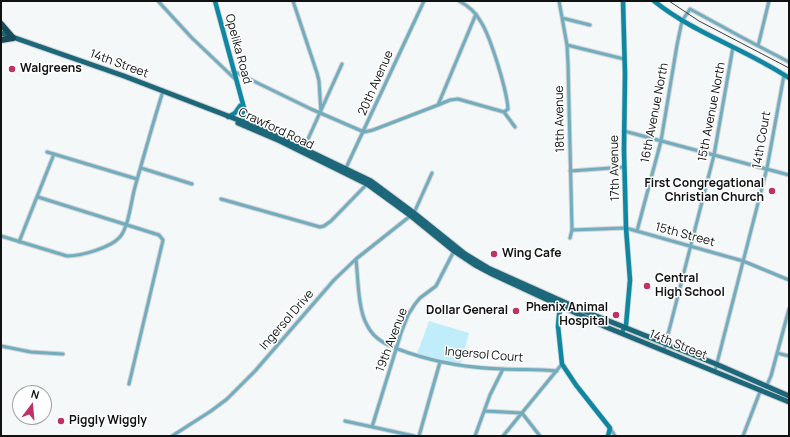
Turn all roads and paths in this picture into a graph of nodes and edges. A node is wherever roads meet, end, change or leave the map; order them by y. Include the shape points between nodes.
1 (158, 1) edge
2 (293, 1) edge
3 (424, 1) edge
4 (459, 1) edge
5 (559, 1) edge
6 (623, 1) edge
7 (654, 1) edge
8 (769, 1) edge
9 (217, 2) edge
10 (476, 14) junction
11 (562, 18) junction
12 (682, 21) junction
13 (1, 24) edge
14 (590, 25) dead end
15 (1, 34) edge
16 (13, 38) junction
17 (1, 40) edge
18 (567, 45) junction
19 (758, 46) junction
20 (733, 47) junction
21 (624, 59) junction
22 (789, 62) edge
23 (342, 64) dead end
24 (233, 71) junction
25 (784, 75) junction
26 (789, 78) edge
27 (235, 79) junction
28 (162, 91) junction
29 (241, 102) junction
30 (438, 105) junction
31 (244, 112) junction
32 (504, 112) junction
33 (321, 113) junction
34 (228, 117) junction
35 (243, 123) junction
36 (254, 125) junction
37 (515, 126) dead end
38 (624, 131) junction
39 (364, 132) junction
40 (661, 141) junction
41 (303, 150) junction
42 (47, 152) dead end
43 (54, 154) junction
44 (714, 155) junction
45 (625, 167) junction
46 (141, 168) junction
47 (767, 168) junction
48 (345, 170) junction
49 (570, 171) junction
50 (432, 173) dead end
51 (789, 175) edge
52 (137, 179) junction
53 (369, 183) junction
54 (192, 184) dead end
55 (38, 197) junction
56 (221, 199) dead end
57 (412, 214) junction
58 (335, 217) junction
59 (338, 220) dead end
60 (126, 225) junction
61 (626, 228) junction
62 (572, 230) junction
63 (637, 231) junction
64 (1, 236) edge
65 (570, 238) dead end
66 (19, 242) junction
67 (690, 246) junction
68 (455, 250) junction
69 (356, 259) junction
70 (743, 261) junction
71 (789, 280) edge
72 (562, 304) junction
73 (789, 309) edge
74 (625, 327) junction
75 (622, 332) junction
76 (665, 344) junction
77 (1, 346) edge
78 (396, 349) junction
79 (664, 350) junction
80 (778, 353) junction
81 (63, 354) dead end
82 (789, 356) edge
83 (440, 362) junction
84 (562, 364) junction
85 (716, 364) junction
86 (502, 369) junction
87 (557, 371) junction
88 (715, 371) junction
89 (129, 384) dead end
90 (768, 387) junction
91 (760, 390) junction
92 (789, 396) edge
93 (789, 402) edge
94 (485, 411) junction
95 (522, 413) junction
96 (345, 421) dead end
97 (372, 427) junction
98 (610, 428) junction
99 (172, 436) edge
100 (414, 436) edge
101 (419, 436) edge
102 (475, 436) edge
103 (503, 436) edge
104 (540, 436) edge
105 (608, 436) edge
106 (615, 436) edge
107 (743, 436) edge

1 - 27 street
2 - 33 street via 317,73
3 - 39 street, 20th Avenue
4 - 10 street
5 - 11 street, 18th Avenue
6 - 21 street, 17th Avenue
7 - 12 street
8 - 19 street
9 - 24 street, Opelika Road
10 - 30 street
10 - 32 street via 499,68 508,104 508,109
11 - 14 street
11 - 18 street, 18th Avenue
12 - 19 street, 16th Avenue North via 690,8
12 - 20 street
12 - 40 street, 16th Avenue North
13 - 16 highway
15 - 16 main road, 14th Street
16 - 17 highway
16 - 28 main road, 14th Street
18 - 21 street
18 - 49 street, 18th Avenue
19 - 22 street
20 - 25 street
20 - 44 street, 15th Avenue North
21 - 38 street, 17th Avenue
23 - 33 street
24 - 27 street, Opelika Road
24 - 33 street
25 - 26 street
25 - 47 street, 14th Court
27 - 29 street, Opelika Road
28 - 34 main road, 14th Street
28 - 46 street
29 - 31 street, Opelika Road
29 - 34 street via 238,110
29 - 35 street, Opelika Road
30 - 32 street via 458,100
30 - 39 street
31 - 35 street, Opelika Road
31 - 36 street
32 - 37 street
33 - 39 street
33 - 41 street
34 - 35 main road, Crawford Road
35 - 36 main road, Crawford Road
35 - 41 main road, Crawford Road
36 - 41 main road, Crawford Road
38 - 40 street
38 - 45 street, 17th Avenue
39 - 48 street, 20th Avenue
40 - 44 street
40 - 63 street, 16th Avenue North
41 - 48 main road, Crawford Road
42 - 43 street
43 - 52 street
43 - 55 street
44 - 47 street
44 - 67 street, 15th Avenue North
45 - 49 street
45 - 61 street, 17th Avenue
46 - 52 street
46 - 54 street
47 - 51 street
47 - 70 street, 14th Court
48 - 53 main road, Crawford Road
49 - 62 street, 18th Avenue
50 - 57 street
52 - 60 street
53 - 57 main road, Crawford Road
53 - 58 street
55 - 60 street
55 - 66 street
56 - 58 street via 320,227
57 - 68 main road, Crawford Road
57 - 69 street, Ingersol Drive
58 - 59 street
60 - 66 street via 115,241 86,254 74,256
60 - 89 street via 159,235 163,240
61 - 62 street, 15th Street
61 - 63 street, 15th Street
61 - 74 street, 17th Avenue via 630,280
62 - 65 street, 18th Avenue
63 - 67 street, 15th Street
64 - 66 street
67 - 70 street, 15th Street
67 - 76 street, 15th Avenue North
68 - 72 main road, Crawford Road via 492,274
68 - 78 street, 19th Avenue via 436,286 420,298 408,315
69 - 78 street, Ingersol Court via 362,313 366,324 372,334
69 - 99 street, Ingersol Drive via 334,280 241,385 211,411
70 - 71 street, 15th Street
70 - 85 street, 14th Court
72 - 74 main road, 14th Street
72 - 75 main road, 14th Street
72 - 84 street via 558,326
73 - 80 street
74 - 75 street, 17th Avenue
74 - 76 main road, 14th Street
75 - 79 main road, 14th Street
76 - 79 street, 15th Avenue North
76 - 85 main road, 14th Street
77 - 81 street via 31,352
78 - 83 street, Ingersol Court
78 - 97 street, 19th Avenue
79 - 88 main road, 14th Street
80 - 82 street
80 - 90 street
83 - 86 street, Ingersol Court
83 - 101 street
84 - 87 street
84 - 98 street
85 - 88 street, 14th Court
85 - 90 main road, 14th Street
86 - 87 street, Ingersol Court
86 - 94 street
87 - 95 street
88 - 91 main road, 14th Street
90 - 91 street
90 - 92 main road, 14th Street
91 - 93 main road, 14th Street
91 - 107 street
94 - 95 street
94 - 102 street
95 - 103 street
95 - 104 street
96 - 97 street
97 - 100 street
98 - 105 street
98 - 106 street

